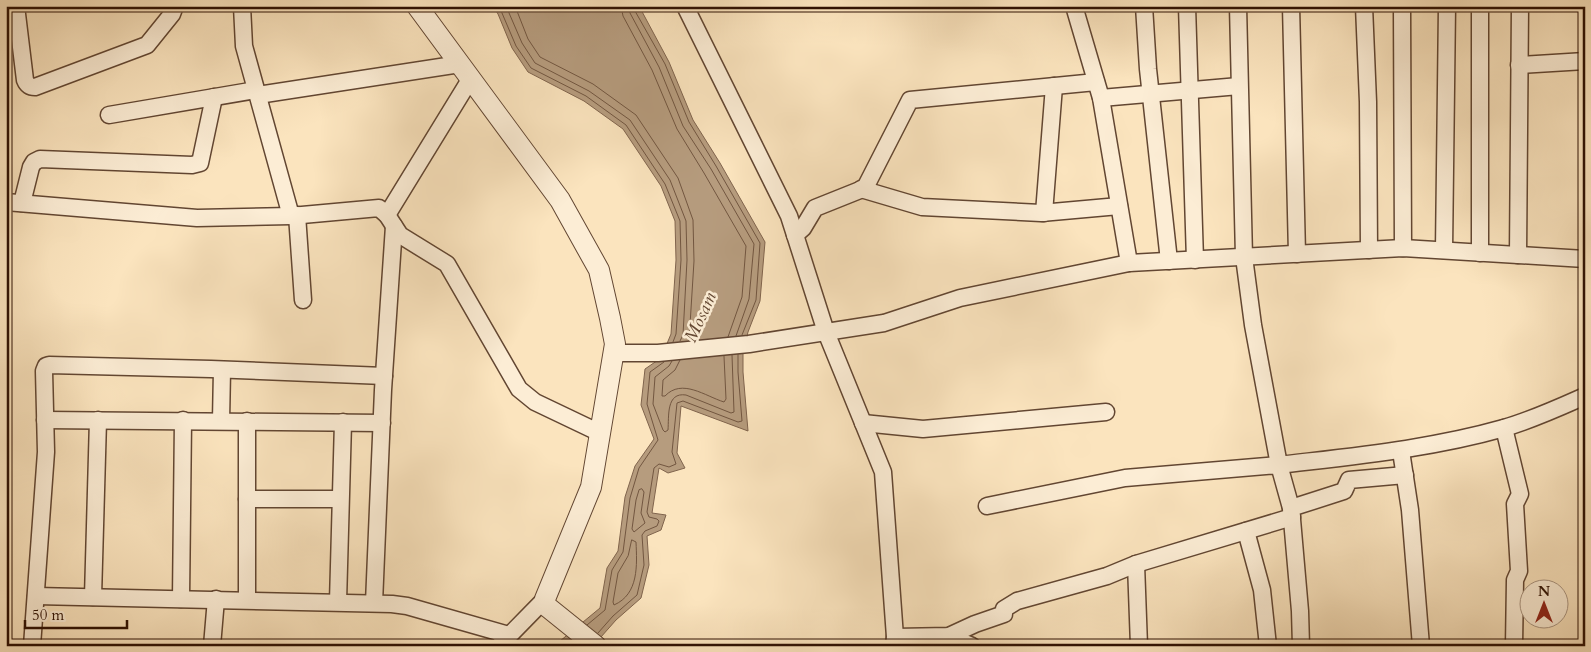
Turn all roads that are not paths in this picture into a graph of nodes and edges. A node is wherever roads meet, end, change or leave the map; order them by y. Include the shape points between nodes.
1 (16, 6) edge
2 (175, 6) edge
3 (242, 6) edge
4 (417, 6) edge
5 (685, 6) edge
6 (1074, 6) edge
7 (1144, 6) edge
8 (1187, 6) edge
9 (1238, 6) edge
10 (1290, 6) edge
11 (1364, 6) edge
12 (1402, 6) edge
13 (1447, 6) edge
14 (1480, 6) edge
15 (1520, 6) edge
16 (1585, 61) edge
17 (1519, 65) junction
18 (466, 71) junction
19 (1054, 86) junction
20 (1239, 86) junction
21 (1098, 90) junction
22 (1190, 90) junction
23 (1150, 92) junction
24 (257, 93) junction
25 (214, 97) junction
26 (110, 115) dead end
27 (862, 189) junction
28 (14, 203) edge
29 (1119, 206) junction
30 (1044, 213) junction
31 (294, 215) junction
32 (391, 221) junction
33 (795, 235) junction
34 (1402, 248) junction
35 (1369, 250) junction
36 (1444, 250) junction
37 (1480, 252) junction
38 (1297, 254) junction
39 (1518, 255) junction
40 (1244, 257) junction
41 (1585, 259) edge
42 (1195, 260) junction
43 (1169, 261) junction
44 (1129, 263) junction
45 (303, 300) dead end
46 (826, 332) junction
47 (614, 353) junction
48 (222, 370) junction
49 (384, 376) junction
50 (1585, 396) edge
51 (1106, 412) dead end
52 (45, 420) junction
53 (98, 420) junction
54 (183, 420) junction
55 (221, 421) junction
56 (247, 421) junction
57 (343, 422) junction
58 (382, 423) junction
59 (863, 423) junction
60 (1504, 428) junction
61 (600, 433) junction
62 (1401, 451) junction
63 (1279, 466) junction
64 (1405, 475) junction
65 (247, 499) junction
66 (340, 499) junction
67 (987, 506) dead end
68 (1291, 513) junction
69 (1246, 531) junction
70 (1136, 564) junction
71 (36, 596) junction
72 (93, 597) junction
73 (181, 599) junction
74 (216, 600) junction
75 (247, 600) junction
76 (338, 602) junction
77 (545, 602) junction
78 (374, 603) junction
79 (949, 636) junction
80 (504, 641) edge
81 (894, 641) edge
82 (32, 646) edge
83 (212, 646) edge
84 (596, 646) edge
85 (972, 646) edge
86 (1139, 646) edge
87 (1268, 646) edge
88 (1301, 646) edge
89 (1421, 646) edge
90 (1514, 646) edge

1 - 2 street via 25,80 35,87 147,44
3 - 24 street via 244,46
4 - 18 street
5 - 33 street via 789,216
6 - 21 street
7 - 23 street
8 - 22 street
9 - 20 street
10 - 38 street
11 - 35 street
12 - 34 street
13 - 36 street
14 - 37 street
15 - 17 street
16 - 17 street
17 - 39 street
18 - 24 street
18 - 32 street
18 - 47 street via 560,200 600,270 616,344
19 - 21 street
19 - 27 street via 910,100
19 - 30 street
20 - 22 street
20 - 40 street
21 - 23 street
21 - 29 street
22 - 23 street
22 - 42 street
23 - 43 street
24 - 25 street
24 - 31 street
25 - 26 street
25 - 28 street via 200,163 40,159 31,167
27 - 30 street via 916,206
27 - 33 street via 815,208
28 - 31 street via 197,218
29 - 30 street
29 - 44 street
31 - 32 street via 379,208
31 - 45 street
32 - 49 street
32 - 61 street via 400,235 447,264 519,389 535,402
33 - 46 street
34 - 35 street
34 - 36 street
35 - 38 street
36 - 37 street
37 - 39 street
38 - 40 street
39 - 41 street
40 - 42 street
40 - 63 street
42 - 43 street
43 - 44 street
44 - 46 street via 960,298 884,323
46 - 47 street via 749,344 658,353
46 - 59 street
47 - 61 street
48 - 49 street
48 - 52 street via 49,365 44,371
48 - 55 street
49 - 58 street
50 - 60 street
51 - 59 street via 923,429
52 - 53 street
52 - 71 street via 46,452
53 - 54 street
53 - 72 street
54 - 55 street
54 - 73 street
55 - 56 street
56 - 57 street
56 - 65 street
57 - 58 street
57 - 66 street
58 - 78 street
59 - 81 street via 884,472
60 - 62 street
60 - 90 street via 1520,494 1515,504 1519,571 1515,580
61 - 77 street via 591,487
62 - 63 street
62 - 64 street
63 - 67 street via 1125,478
63 - 68 street
64 - 68 street via 1349,480 1344,491
64 - 89 street
65 - 66 street
65 - 75 street
66 - 76 street
68 - 69 street
68 - 88 street
69 - 70 street
69 - 87 street via 1262,590
70 - 79 street via 1106,576 1016,601 1004,609 1004,614
70 - 86 street
71 - 72 street
71 - 82 street
72 - 73 street
73 - 74 street
74 - 75 street
74 - 83 street
75 - 76 street
76 - 78 street
77 - 80 street
77 - 84 street
78 - 80 street via 407,606
79 - 81 street
79 - 85 street

